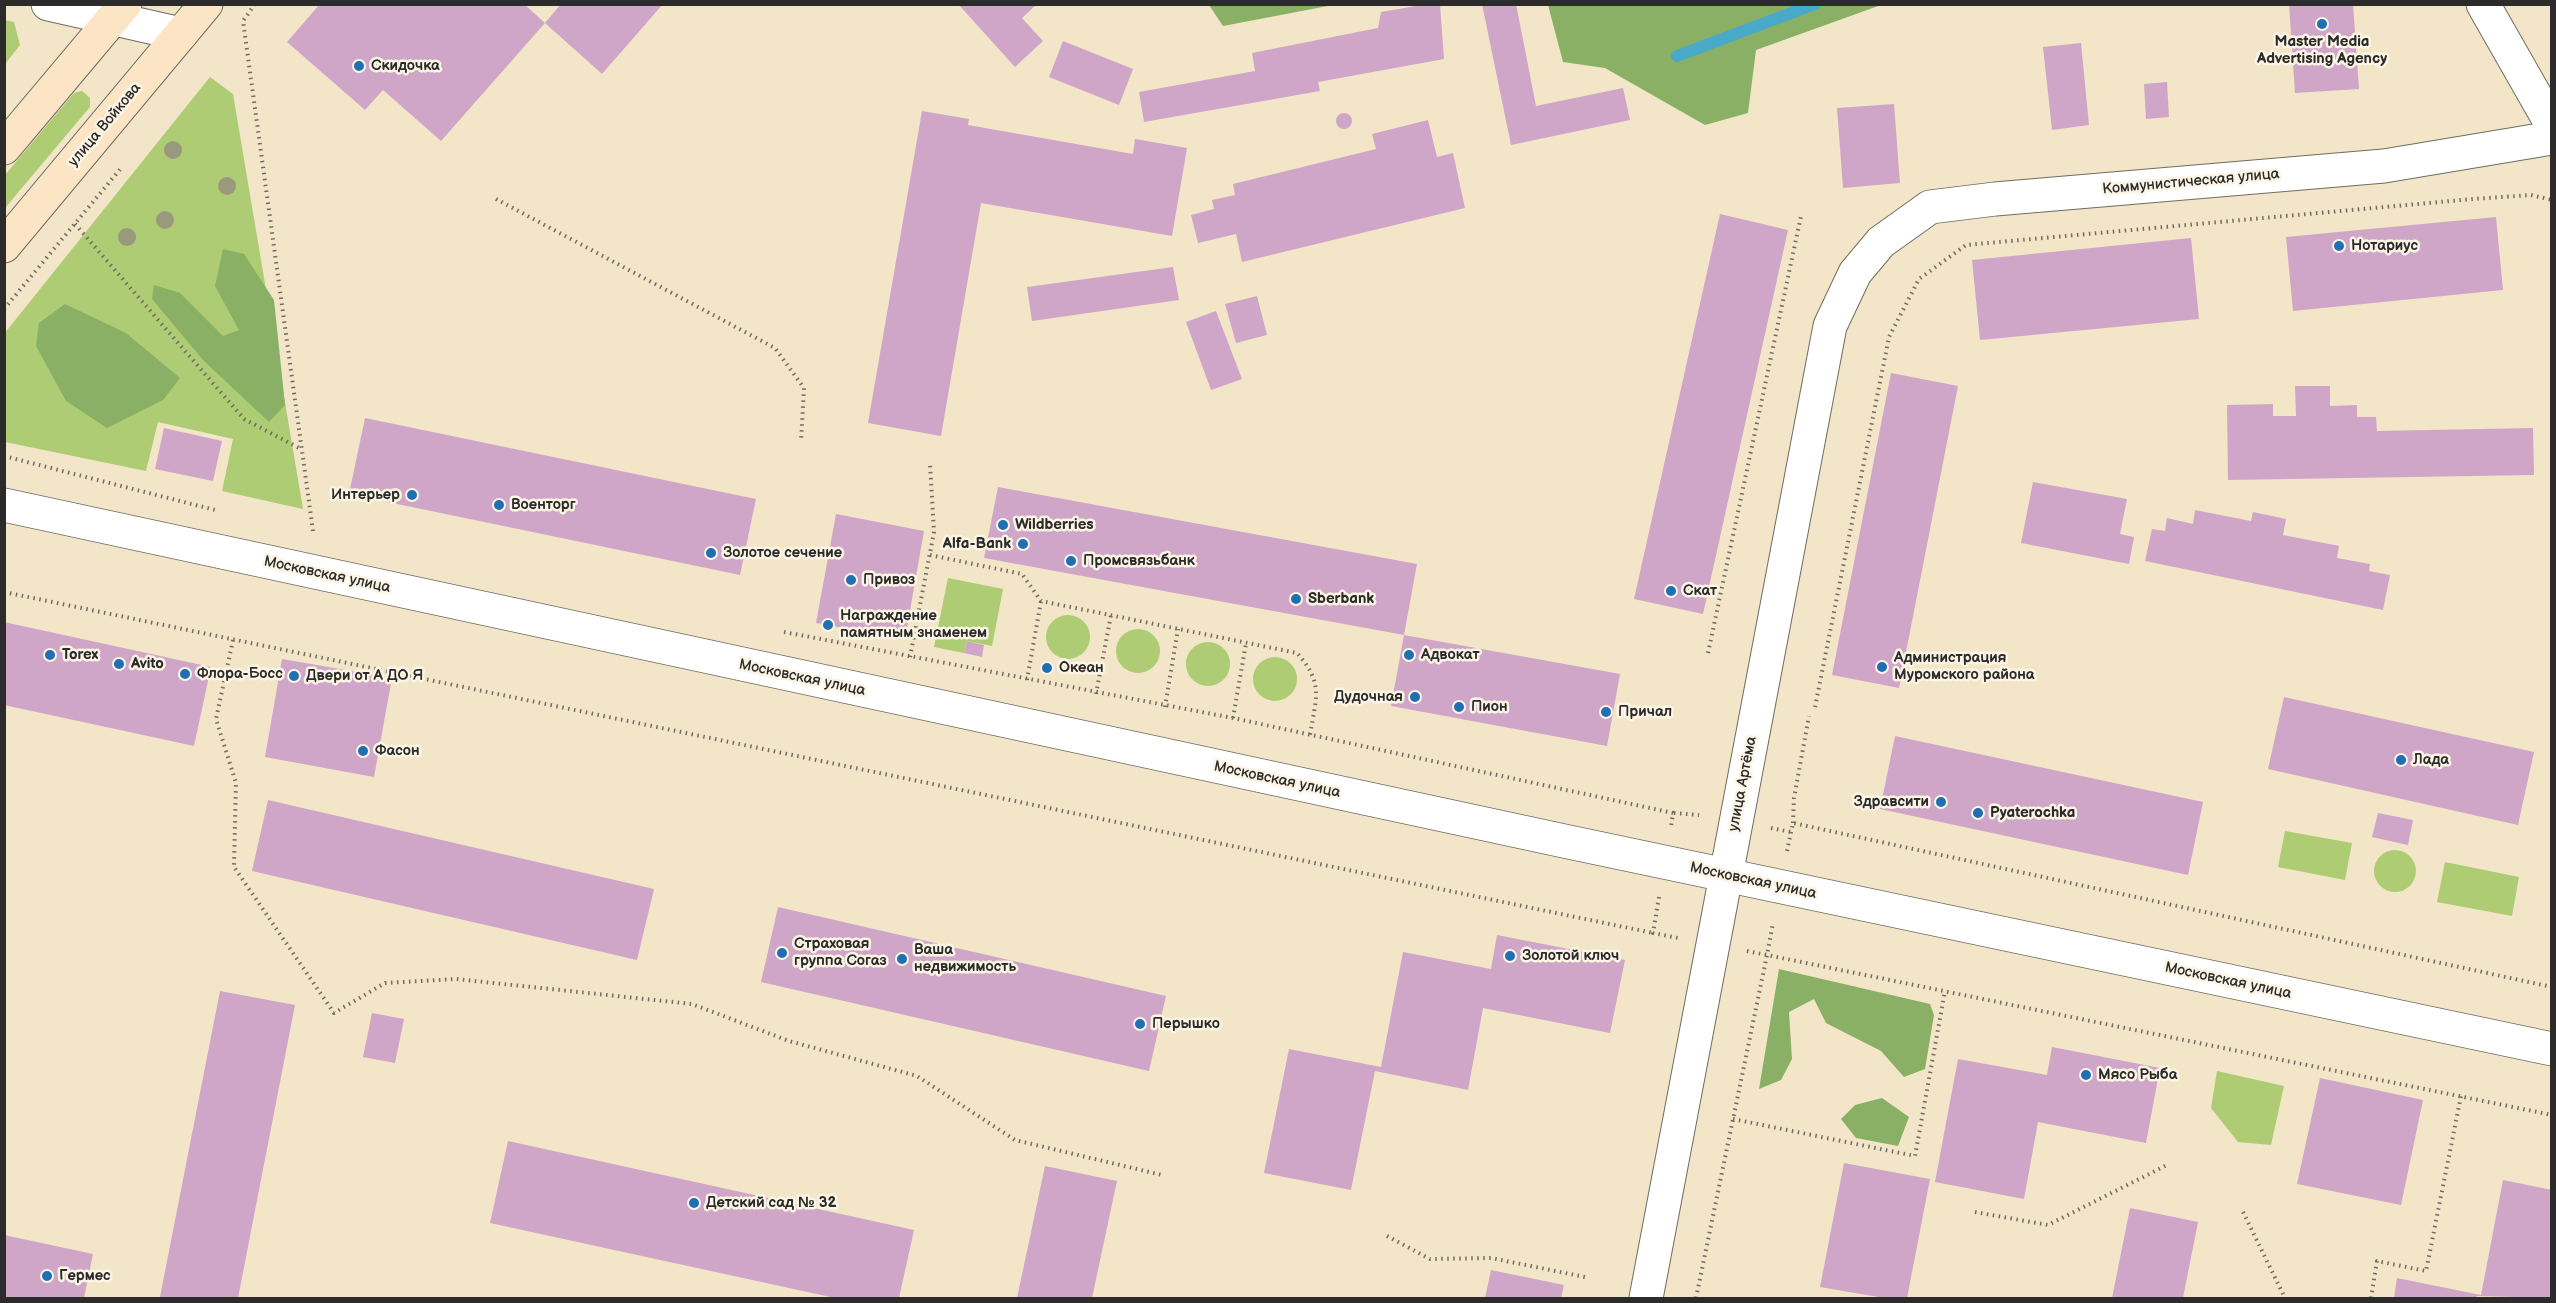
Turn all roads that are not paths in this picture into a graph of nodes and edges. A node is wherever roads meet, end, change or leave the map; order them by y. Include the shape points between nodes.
1 (48, 4) edge
2 (206, 4) edge
3 (2483, 4) edge
4 (119, 12) edge
5 (181, 34) junction
6 (2552, 125) edge
7 (2552, 138) edge
8 (4, 148) edge
9 (4, 246) edge
10 (1855, 273) joint
11 (4, 505) edge
12 (1726, 875) junction
13 (2552, 1049) edge
14 (1646, 1299) edge

1 - 4 street
2 - 5 main road, улица Войкова
3 - 6 street
4 - 5 street
4 - 8 main road
5 - 9 main road, улица Войкова
7 - 10 street, Коммунистическая улица via 2384,166 1930,207 1881,242
10 - 12 street, улица Артёма via 1830,326
11 - 12 street, Московская улица
12 - 13 street, Московская улица
12 - 14 street, улица Артёма

